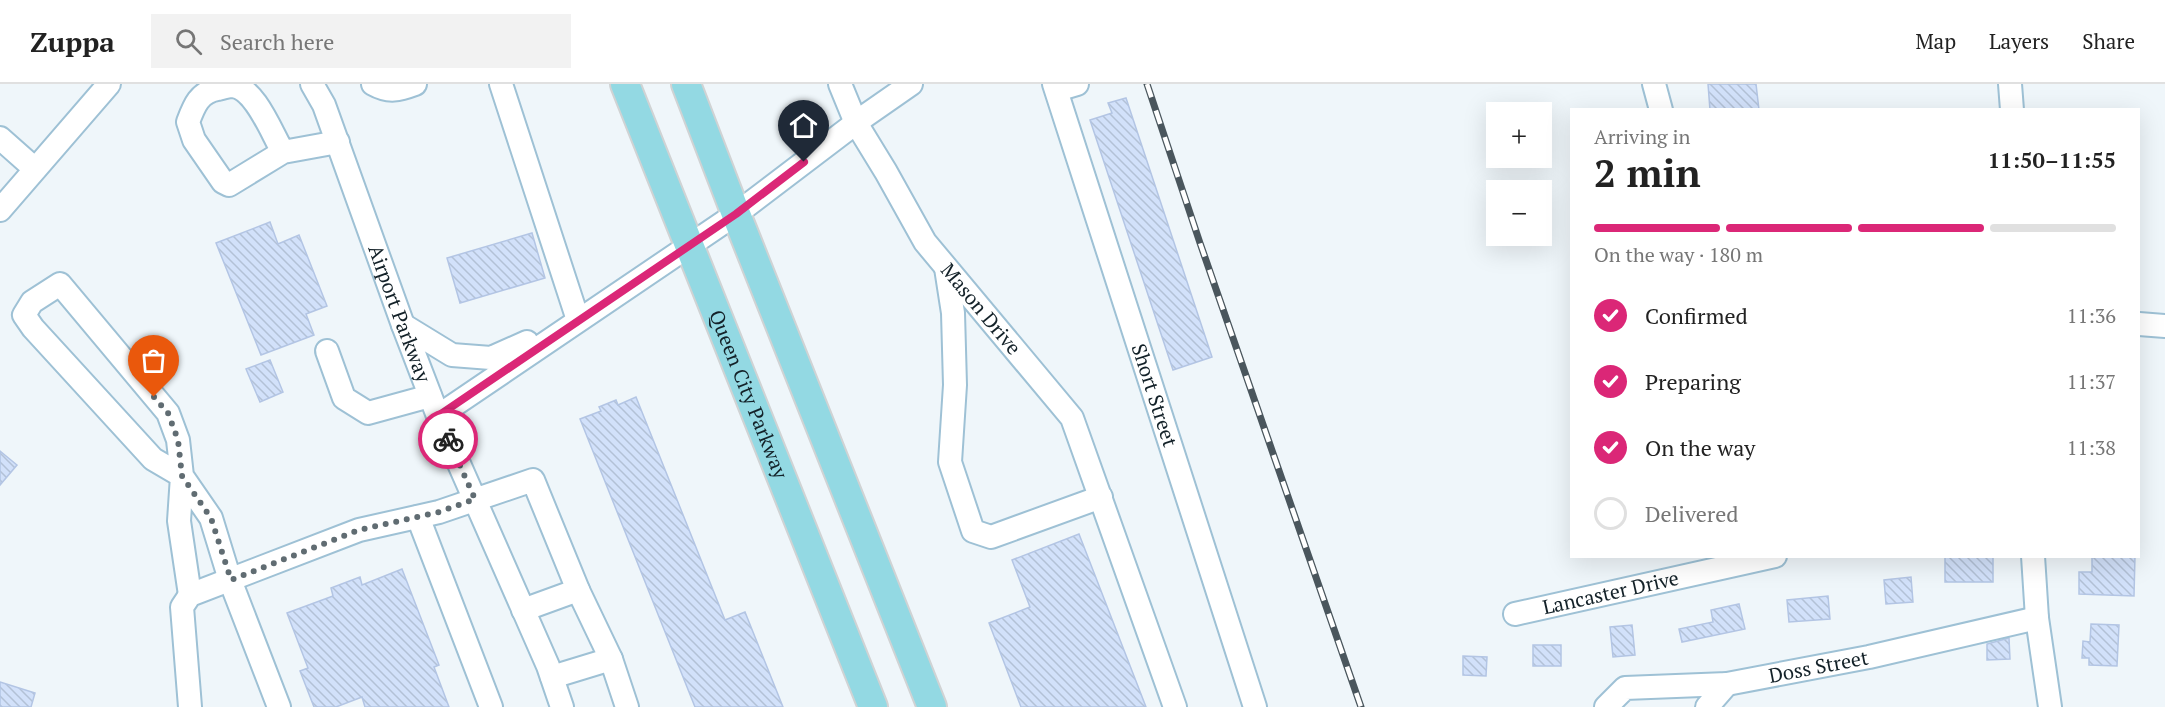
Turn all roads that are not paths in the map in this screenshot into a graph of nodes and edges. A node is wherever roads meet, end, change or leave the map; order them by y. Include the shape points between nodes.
1 (109, 84) edge
2 (312, 84) edge
3 (373, 84) edge
4 (415, 84) edge
5 (501, 84) edge
6 (625, 84) edge
7 (686, 84) edge
8 (840, 84) edge
9 (911, 84) edge
10 (1654, 84) edge
11 (2010, 84) edge
12 (1063, 86) edge
13 (1660, 108) edge
14 (2012, 108) edge
15 (855, 123) junction
16 (0, 138) edge
17 (338, 142) junction
18 (283, 152) junction
19 (35, 169) junction
20 (0, 210) edge
21 (736, 214) junction
22 (688, 245) junction
23 (946, 267) junction
24 (578, 320) junction
25 (2140, 324) edge
26 (403, 325) junction
27 (2165, 326) edge
28 (327, 351) dead end
29 (434, 406) junction
30 (182, 476) junction
31 (1101, 496) junction
32 (475, 499) junction
33 (417, 517) junction
34 (1766, 558) edge
35 (2033, 558) edge
36 (231, 580) junction
37 (578, 591) junction
38 (190, 595) junction
39 (523, 610) junction
40 (1515, 614) dead end
41 (2037, 618) junction
42 (611, 659) junction
43 (552, 677) junction
44 (1727, 684) junction
45 (190, 707) edge
46 (279, 707) edge
47 (491, 707) edge
48 (562, 707) edge
49 (627, 707) edge
50 (873, 707) edge
51 (932, 707) edge
52 (1175, 707) edge
53 (1255, 707) edge
54 (1606, 707) edge
55 (1707, 707) edge
56 (2050, 707) edge

1 - 19 street
2 - 17 street, Airport Parkway
3 - 4 street via 397,91
5 - 24 street
6 - 22 main road, Queen City Parkway
7 - 21 main road
8 - 15 street, Mason Drive
9 - 15 street
10 - 13 street
11 - 14 street
12 - 53 street, Short Street
15 - 21 street
15 - 23 street, Mason Drive via 925,242
16 - 19 street
17 - 18 street
17 - 26 street, Airport Parkway
18 - 18 street via 244,90 232,86 210,90 196,101 188,122 194,140 223,182 229,185
19 - 20 street
21 - 22 street
21 - 51 main road
22 - 24 street
22 - 50 main road, Queen City Parkway
23 - 31 street, Mason Drive via 1072,418
23 - 31 street via 953,313 955,385 950,462 973,531 991,537
24 - 26 street via 491,358 452,355
24 - 29 street
25 - 27 street
26 - 29 street, Airport Parkway
28 - 29 street via 344,398 368,413
29 - 32 street, Airport Parkway
30 - 30 street via 178,440 168,413 60,284 32,302 24,315 33,328 153,459
30 - 36 street via 211,518
30 - 38 street via 179,521
31 - 52 street, Mason Drive
32 - 33 street
32 - 37 street via 533,480
32 - 39 street, Airport Parkway
33 - 36 street via 359,530
33 - 47 street
34 - 40 street, Lancaster Drive
35 - 41 street
36 - 38 street
36 - 46 street
37 - 39 street
37 - 42 street
38 - 45 street via 182,607
39 - 43 street, Airport Parkway
41 - 44 street, Doss Street via 1869,657
41 - 56 street
42 - 43 street
42 - 49 street
43 - 48 street, Airport Parkway
44 - 54 street, Doss Street via 1625,688
44 - 55 street

